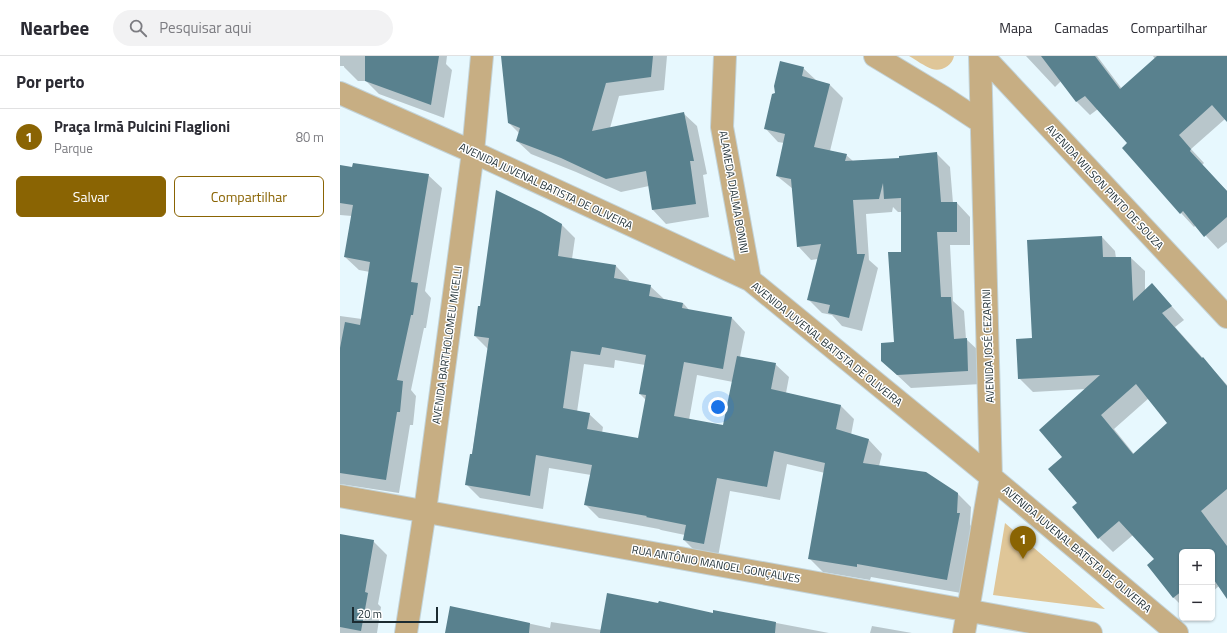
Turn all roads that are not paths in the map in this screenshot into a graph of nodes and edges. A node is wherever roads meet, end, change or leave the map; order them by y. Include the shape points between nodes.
1 (482, 56) edge
2 (725, 56) edge
3 (875, 56) edge
4 (982, 56) edge
5 (340, 93) edge
6 (981, 122) junction
7 (473, 152) junction
8 (750, 280) junction
9 (1227, 317) edge
10 (992, 477) junction
11 (340, 496) edge
12 (424, 511) junction
13 (968, 610) junction
14 (406, 633) edge
15 (964, 633) edge
16 (1091, 633) edge
17 (1177, 633) edge

1 - 7 street, AVENIDA BARTHOLOMEU MICELLI
2 - 8 street, ALAMEDA DJALMA BONINI via 722,126
3 - 6 street
4 - 6 street, AVENIDA JOSÉ CEZARINI
4 - 9 street, AVENIDA WILSON PINTO DE SOUZA
5 - 7 street, AVENIDA JUVENAL BATISTA DE OLIVEIRA
6 - 10 street, AVENIDA JOSÉ CEZARINI
7 - 8 street, AVENIDA JUVENAL BATISTA DE OLIVEIRA
7 - 12 street, AVENIDA BARTHOLOMEU MICELLI
8 - 10 street, AVENIDA JUVENAL BATISTA DE OLIVEIRA
10 - 13 street, AVENIDA JOSÉ CEZARINI
10 - 17 street, AVENIDA JUVENAL BATISTA DE OLIVEIRA
11 - 12 street, RUA ANTÔNIO MANOEL GONÇALVES
12 - 13 street, RUA ANTÔNIO MANOEL GONÇALVES
12 - 14 street, AVENIDA BARTHOLOMEU MICELLI
13 - 15 street, AVENIDA JOSÉ CEZARINI
13 - 16 street, RUA ANTÔNIO MANOEL GONÇALVES

